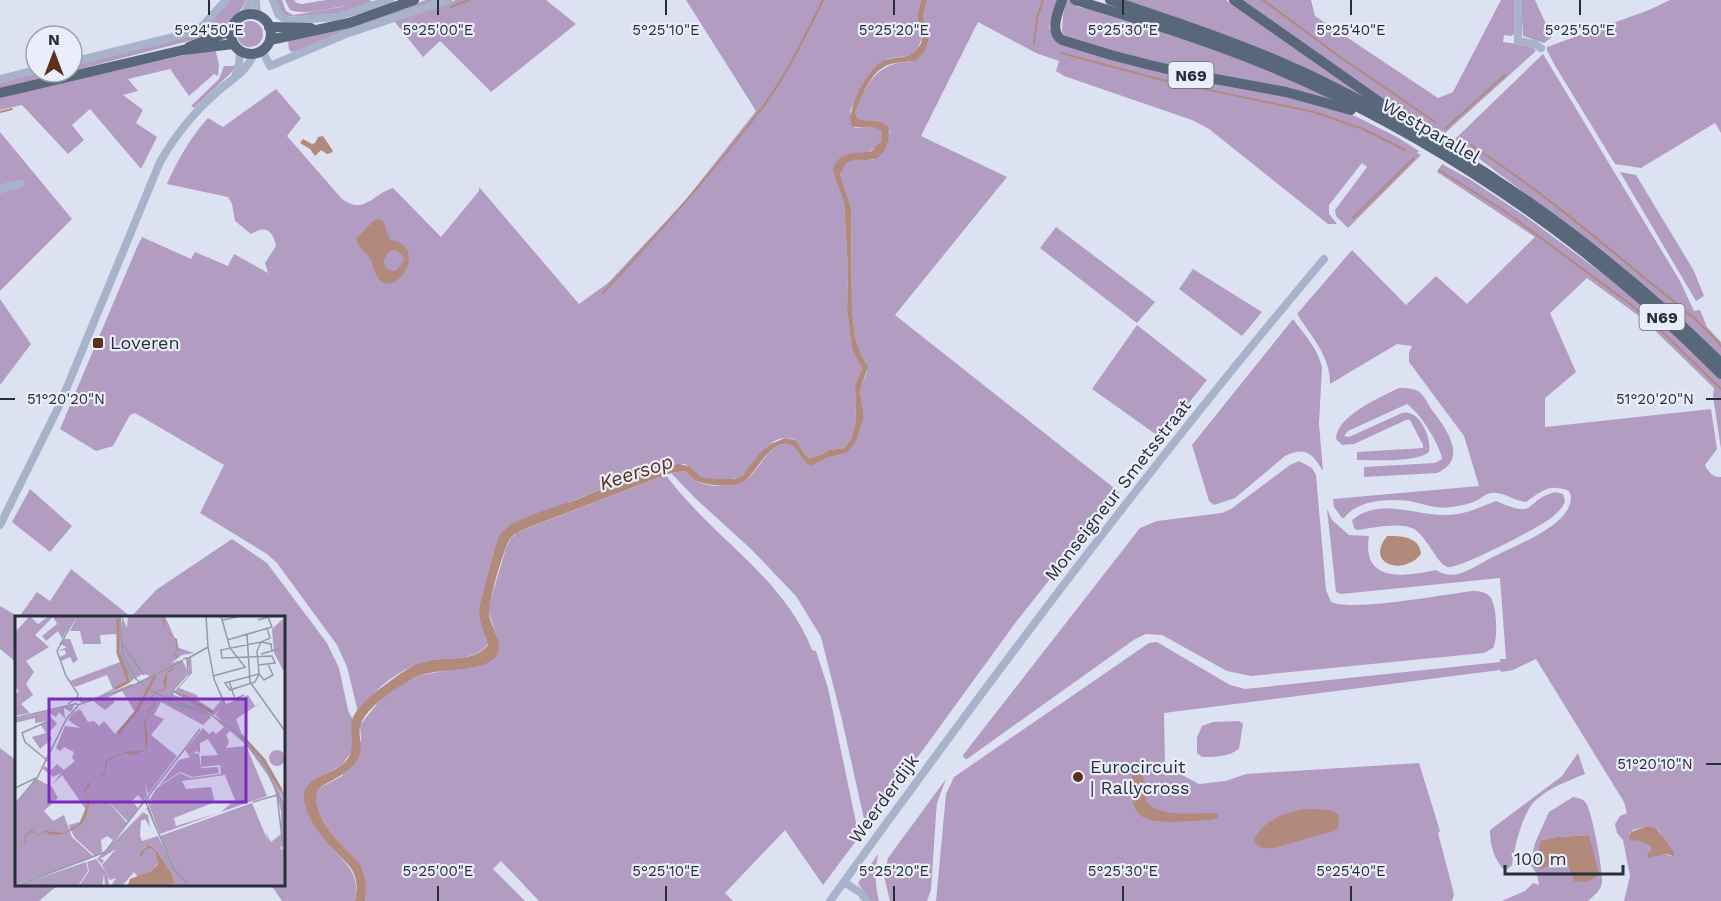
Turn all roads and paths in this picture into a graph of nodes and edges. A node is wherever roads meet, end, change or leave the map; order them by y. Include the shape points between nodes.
1 (226, 0) edge
2 (253, 0) edge
3 (273, 0) edge
4 (390, 0) edge
5 (414, 0) edge
6 (448, 0) edge
7 (1062, 0) edge
8 (1110, 0) edge
9 (1234, 0) edge
10 (1518, 0) edge
11 (1080, 2) edge
12 (244, 15) junction
13 (257, 15) junction
14 (269, 27) junction
15 (321, 28) junction
16 (231, 31) junction
17 (270, 40) junction
18 (237, 48) junction
19 (1541, 48) dead end
20 (183, 50) junction
21 (258, 52) junction
22 (84, 59) edge
23 (24, 73) edge
24 (234, 78) junction
25 (0, 79) edge
26 (0, 93) edge
27 (1365, 112) junction
28 (1395, 119) junction
29 (1438, 147) junction
30 (20, 184) dead end
31 (0, 189) edge
32 (1324, 259) dead end
33 (1721, 363) edge
34 (1721, 374) edge
35 (8, 505) junction
36 (0, 513) edge
37 (0, 525) edge
38 (942, 745) joint
39 (844, 882) junction
40 (830, 901) edge
41 (867, 901) edge

1 - 22 street via 198,31
2 - 12 street
2 - 13 street
3 - 4 street via 278,14 286,21 336,17
5 - 15 main road via 349,23
6 - 21 street via 346,34 270,66
7 - 27 main road, N69 via 1055,27 1062,40 1111,56
8 - 28 main road, Westparallel / N69 via 1257,52
9 - 28 main road, N69 via 1382,103
10 - 19 street via 1518,41
11 - 27 main road, Westparallel / N69 via 1184,33 1253,59
12 - 13 main road
12 - 16 main road
13 - 14 main road
14 - 15 main road
14 - 17 main road
15 - 17 main road
16 - 18 main road
16 - 20 main road
17 - 21 main road
18 - 20 main road
18 - 21 main road
18 - 24 street via 239,64
20 - 26 main road
21 - 24 street via 244,72
23 - 25 street
24 - 35 street via 198,110 160,162 60,404
27 - 29 main road, Westparallel / N69
28 - 29 main road, Westparallel / N69
29 - 33 main road, Westparallel / N69 via 1518,193 1606,259
29 - 34 main road, Westparallel / N69 via 1599,264 1666,320
30 - 31 street
32 - 38 street, Monseigneur Smetsstraat via 1171,448
35 - 36 street
35 - 37 street
38 - 39 street, Weerderdijk
39 - 40 street, Weerderdijk
39 - 41 street

